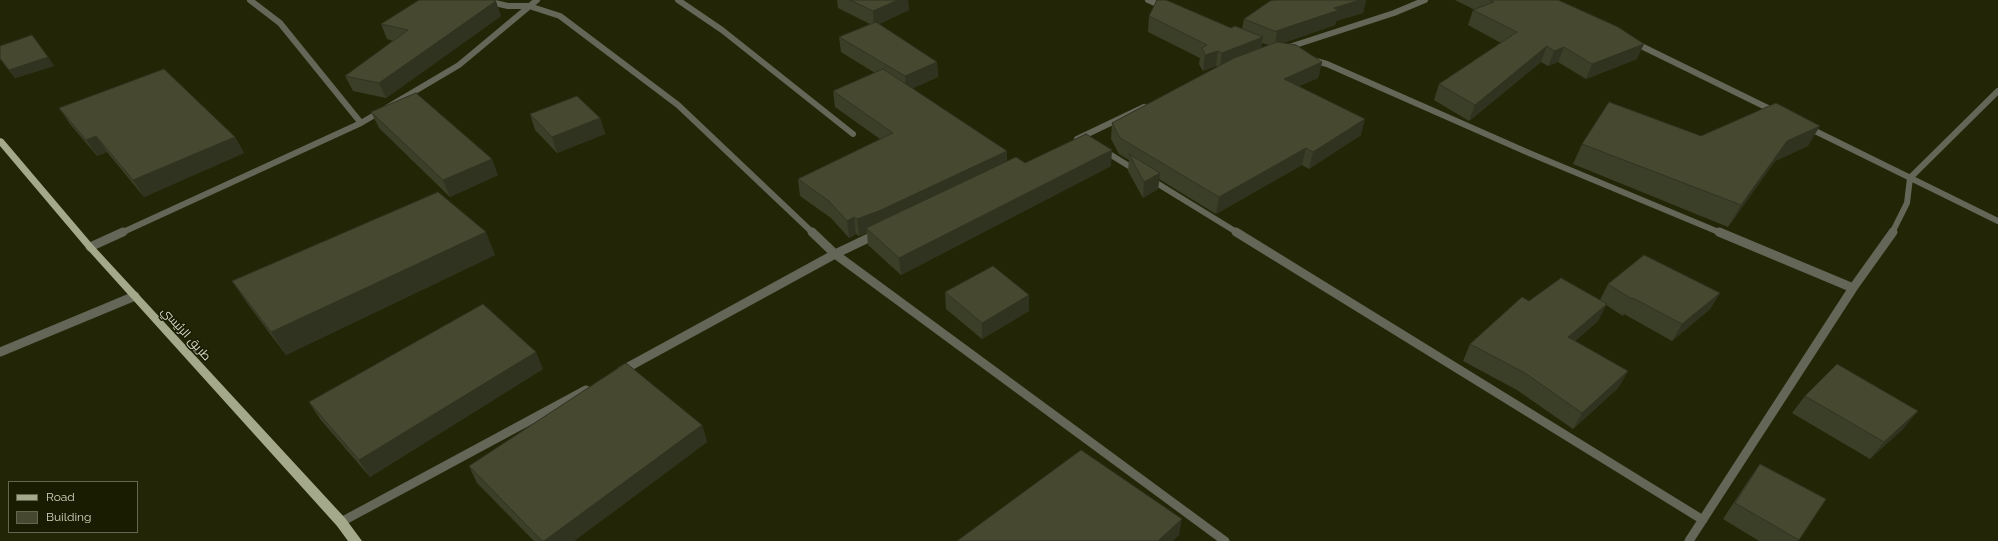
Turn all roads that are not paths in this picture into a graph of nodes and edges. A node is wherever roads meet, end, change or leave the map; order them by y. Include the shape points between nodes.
1 (250, 0) edge
2 (482, 0) edge
3 (537, 0) edge
4 (678, 0) edge
5 (1148, 0) edge
6 (1425, 0) edge
7 (529, 6) junction
8 (1170, 9) edge
9 (1628, 39) edge
10 (1293, 55) edge
11 (1307, 58) edge
12 (1998, 92) edge
13 (1150, 104) edge
14 (1783, 115) edge
15 (1797, 122) edge
16 (360, 123) junction
17 (853, 134) dead end
18 (0, 141) edge
19 (1088, 141) junction
20 (1068, 143) edge
21 (1910, 178) junction
22 (1998, 221) edge
23 (884, 230) edge
24 (90, 247) junction
25 (835, 254) junction
26 (1853, 288) junction
27 (135, 296) junction
28 (0, 352) edge
29 (616, 374) edge
30 (596, 385) edge
31 (1703, 520) junction
32 (341, 522) junction
33 (356, 541) edge
34 (1225, 541) edge
35 (1689, 541) edge

1 - 16 street via 280,22
2 - 7 street via 508,6
3 - 7 street
4 - 17 street via 722,30
5 - 8 street
6 - 10 street via 1280,52
7 - 16 street via 460,65
7 - 25 street via 560,16 678,105
9 - 14 street
11 - 26 street via 1327,64 1529,153
12 - 21 street
13 - 19 street
15 - 21 street
16 - 24 street
18 - 24 main road, طريق الرئيسي
19 - 20 street
19 - 31 street
21 - 22 street
21 - 26 street via 1907,203 1892,233
23 - 25 street
24 - 27 main road, طريق الرئيسي
25 - 29 street
25 - 34 street
26 - 31 street
27 - 28 street
27 - 32 main road, طريق الرئيسي
30 - 32 street
31 - 35 street
32 - 33 main road, طريق الرئيسي

